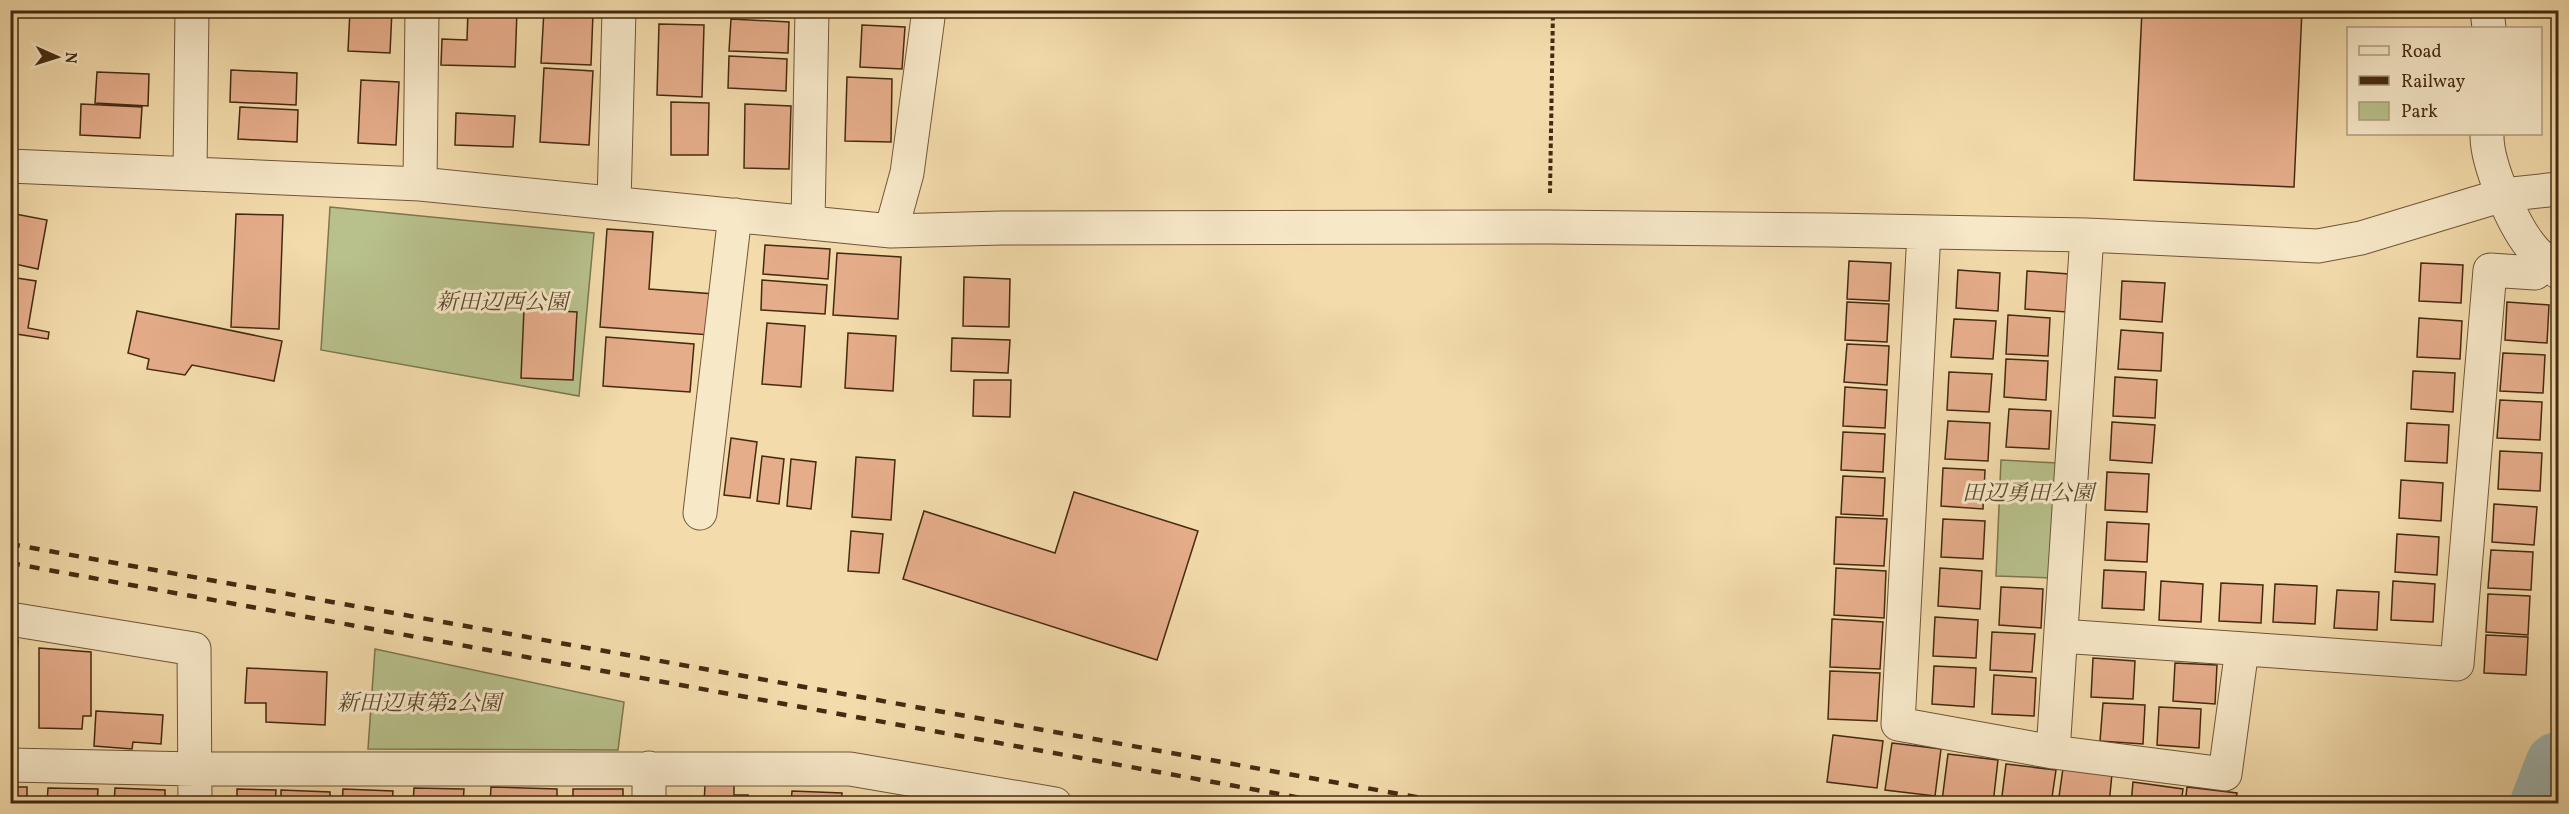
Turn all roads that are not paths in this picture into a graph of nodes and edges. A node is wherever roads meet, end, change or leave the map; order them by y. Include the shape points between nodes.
1 (192, 10) edge
2 (422, 10) edge
3 (619, 10) edge
4 (812, 10) edge
5 (929, 10) edge
6 (2487, 10) edge
7 (2489, 27) edge
8 (2487, 135) edge
9 (10, 166) edge
10 (190, 172) junction
11 (420, 184) junction
12 (2559, 189) edge
13 (2503, 195) junction
14 (614, 203) junction
15 (735, 215) junction
16 (808, 223) junction
17 (891, 231) junction
18 (1924, 232) junction
19 (2087, 236) junction
20 (2553, 267) edge
21 (700, 513) dead end
22 (10, 619) edge
23 (2061, 636) junction
24 (2242, 649) junction
25 (2053, 752) junction
26 (10, 765) edge
27 (649, 768) junction
28 (195, 769) junction
29 (195, 804) edge
30 (649, 804) edge
31 (1055, 804) edge

1 - 10 street
2 - 11 street
3 - 14 street
4 - 16 street
5 - 17 street via 907,173
6 - 7 street
8 - 13 street via 2487,148
9 - 10 street
10 - 11 street
11 - 14 street
12 - 13 street
13 - 19 street via 2361,238 2319,246
13 - 20 street via 2533,249
14 - 15 street
15 - 16 street
15 - 21 street
16 - 17 street
17 - 18 street via 1550,227
18 - 19 street
18 - 25 street via 1898,724
19 - 23 street
20 - 24 street via 2535,273 2490,270 2457,664
22 - 28 street via 194,649
23 - 24 street
23 - 25 street
24 - 25 street via 2225,774
26 - 28 street
27 - 28 street
27 - 30 street
27 - 31 street via 850,769
28 - 29 street

